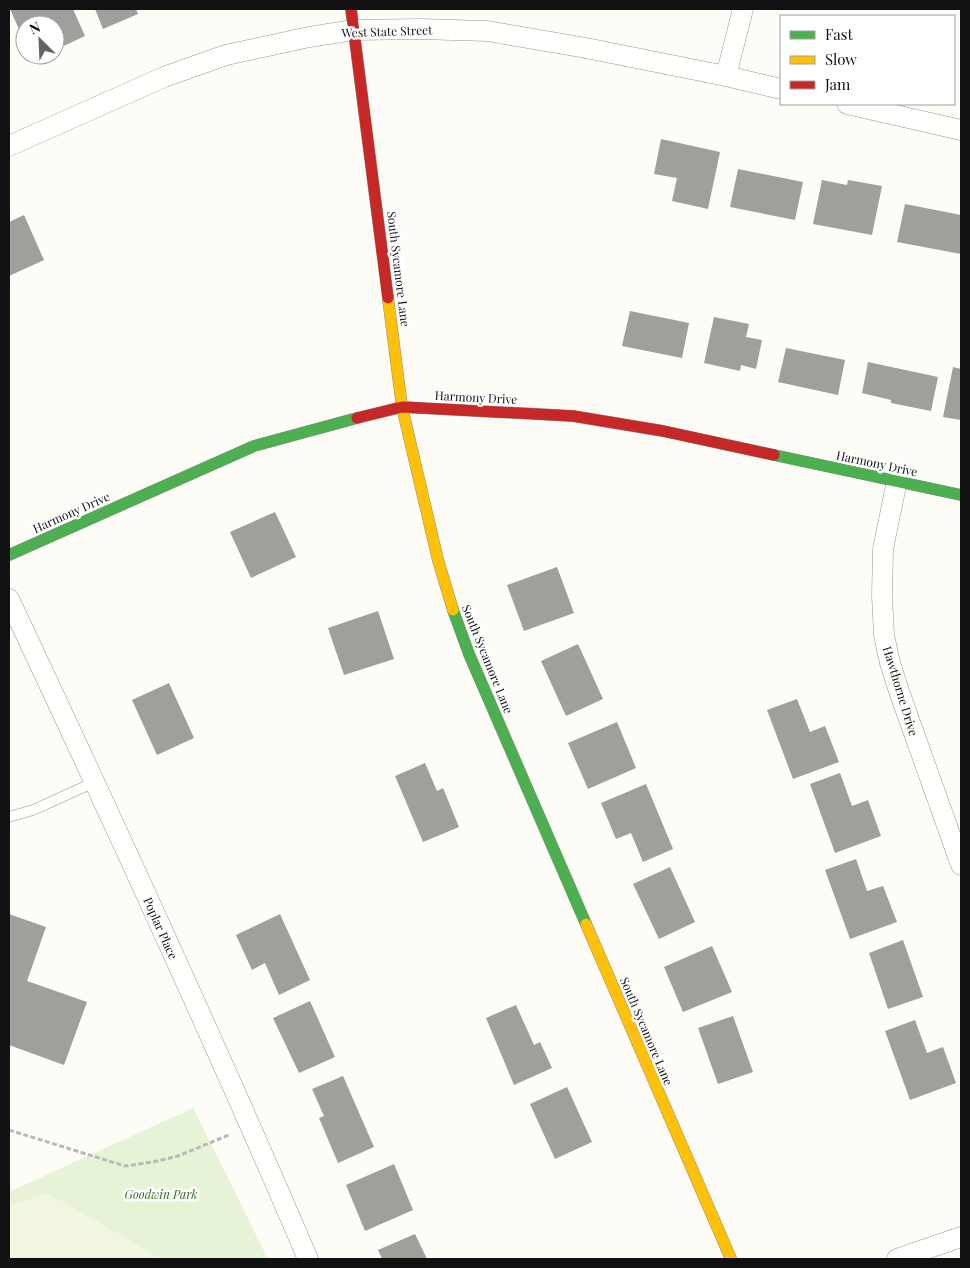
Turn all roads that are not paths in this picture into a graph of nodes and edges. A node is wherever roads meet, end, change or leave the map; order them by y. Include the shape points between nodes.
1 (350, 9) edge
2 (743, 9) edge
3 (354, 30) junction
4 (726, 76) junction
5 (780, 89) edge
6 (851, 105) edge
7 (961, 130) edge
8 (9, 146) edge
9 (402, 407) junction
10 (897, 481) junction
11 (961, 495) edge
12 (9, 555) edge
13 (9, 599) edge
14 (95, 782) junction
15 (9, 817) edge
16 (961, 865) edge
17 (961, 1237) edge
18 (308, 1259) edge
19 (731, 1259) edge
20 (897, 1259) edge

1 - 3 street, South Sycamore Lane
2 - 4 street
3 - 4 street, West State Street via 487,31
3 - 8 street, West State Street via 309,36 226,55 164,76
3 - 9 street, South Sycamore Lane
4 - 5 street, West State Street
6 - 7 street
9 - 10 street, Harmony Drive via 573,416 663,431
9 - 12 street, Harmony Drive via 254,446
9 - 19 street, South Sycamore Lane via 438,560 469,654
10 - 11 street, Harmony Drive
10 - 16 street, Hawthorne Drive via 883,549 884,635 900,694
13 - 14 street, Poplar Place
14 - 15 lane via 33,810
14 - 18 street, Poplar Place
17 - 20 street

